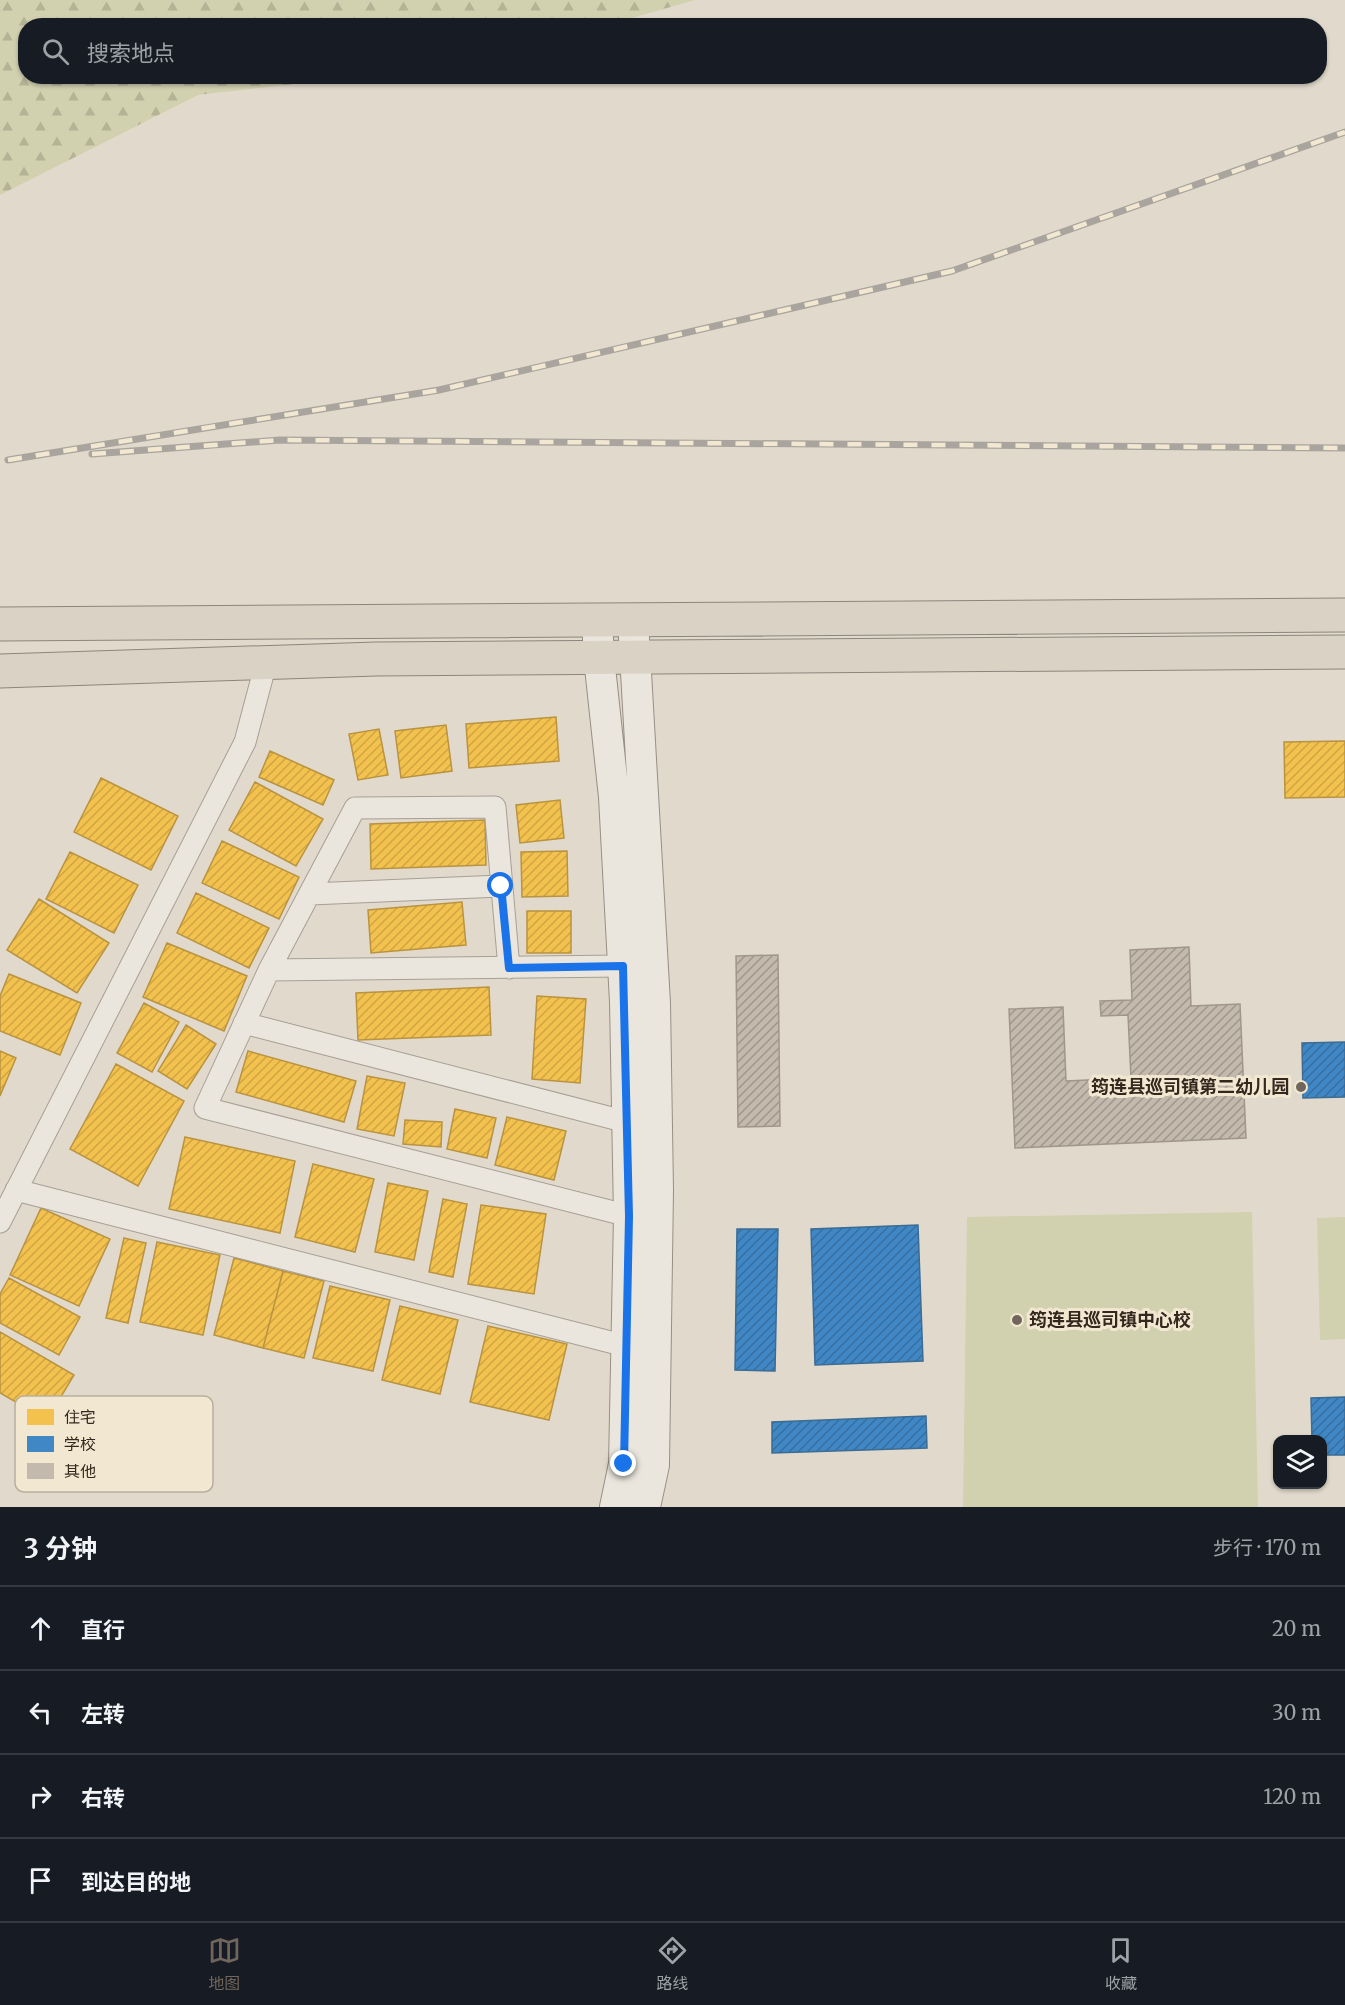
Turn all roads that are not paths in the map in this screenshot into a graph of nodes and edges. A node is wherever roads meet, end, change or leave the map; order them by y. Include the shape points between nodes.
1 (1345, 615) edge
2 (633, 620) junction
3 (597, 621) junction
4 (0, 624) edge
5 (1345, 652) edge
6 (636, 657) junction
7 (599, 658) junction
8 (266, 663) junction
9 (0, 671) edge
10 (501, 886) junction
11 (310, 894) junction
12 (623, 966) junction
13 (509, 968) junction
14 (269, 970) junction
15 (243, 1023) junction
16 (627, 1122) junction
17 (16, 1190) junction
18 (629, 1216) junction
19 (0, 1222) edge
20 (626, 1346) junction
21 (615, 1507) edge
22 (645, 1507) edge

1 - 2 highway
2 - 3 highway
2 - 6 main road
3 - 4 highway
3 - 7 main road
5 - 6 highway
6 - 7 highway
6 - 22 main road via 655,1003 658,1190 654,1465
7 - 8 highway
7 - 12 main road via 614,797
8 - 9 highway
8 - 17 street via 244,742
10 - 11 street
10 - 11 street via 495,807 355,808
10 - 13 street
11 - 14 street
12 - 13 street
12 - 16 main road
13 - 14 street
14 - 15 street
15 - 16 street
15 - 18 street via 205,1108
16 - 18 main road
17 - 19 street
17 - 20 street
18 - 20 main road
20 - 21 main road via 624,1464

